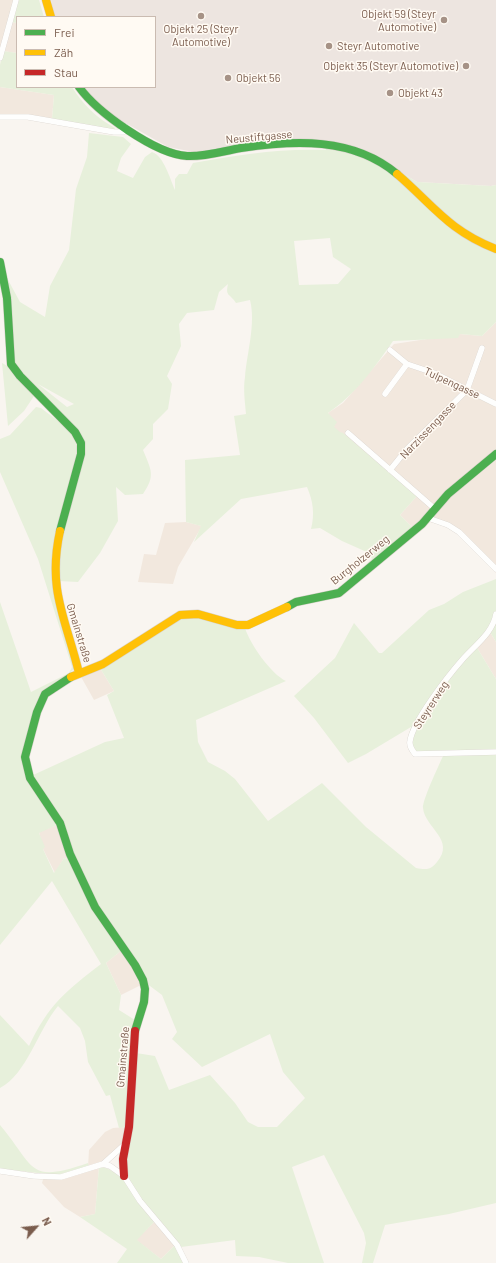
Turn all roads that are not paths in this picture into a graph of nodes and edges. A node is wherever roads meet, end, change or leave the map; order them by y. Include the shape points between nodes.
1 (16, 0) edge
2 (46, 0) edge
3 (51, 16) edge
4 (0, 58) edge
5 (80, 88) edge
6 (0, 117) edge
7 (126, 128) junction
8 (496, 249) edge
9 (0, 262) edge
10 (482, 348) dead end
11 (390, 350) dead end
12 (407, 364) junction
13 (467, 390) junction
14 (385, 394) dead end
15 (496, 404) edge
16 (348, 433) dead end
17 (496, 454) edge
18 (390, 470) junction
19 (435, 509) junction
20 (428, 518) junction
21 (496, 569) edge
22 (496, 614) edge
23 (79, 673) junction
24 (496, 752) edge
25 (124, 1145) junction
26 (104, 1164) junction
27 (0, 1171) edge
28 (124, 1176) junction
29 (186, 1263) edge

1 - 4 street
2 - 3 street
5 - 7 street, Neustiftgasse via 97,108
6 - 7 street via 28,117 114,132 123,132
7 - 8 street, Neustiftgasse via 166,151 189,156 279,144 318,145 360,151 395,172 437,214 460,232
9 - 23 street, Gmainstraße via 7,298 11,364 75,432 81,443 81,454 60,535 55,578 59,609
10 - 13 street
11 - 12 street, Tulpengasse
12 - 13 street, Tulpengasse via 428,370
12 - 14 street
13 - 15 street, Tulpengasse
13 - 18 street, Narzissengasse via 407,449
16 - 18 street
17 - 19 street, Burgholzerweg via 448,494
18 - 19 street
19 - 20 street, Burgholzerweg
20 - 21 street via 459,532
20 - 23 street, Burgholzerweg via 339,593 296,602 248,625 237,625 198,614 184,614 103,664
22 - 24 street, Steyrerweg via 491,629 461,662 415,726 410,741 411,749 416,754
23 - 25 street, Gmainstraße via 49,690 43,698 27,743 26,763 34,786 60,823 70,854 95,907 135,964 143,980 145,996 135,1030 129,1127
25 - 26 street
25 - 28 street, Gmainstraße
26 - 27 street via 61,1177
26 - 28 street
28 - 29 street via 140,1201 177,1245

